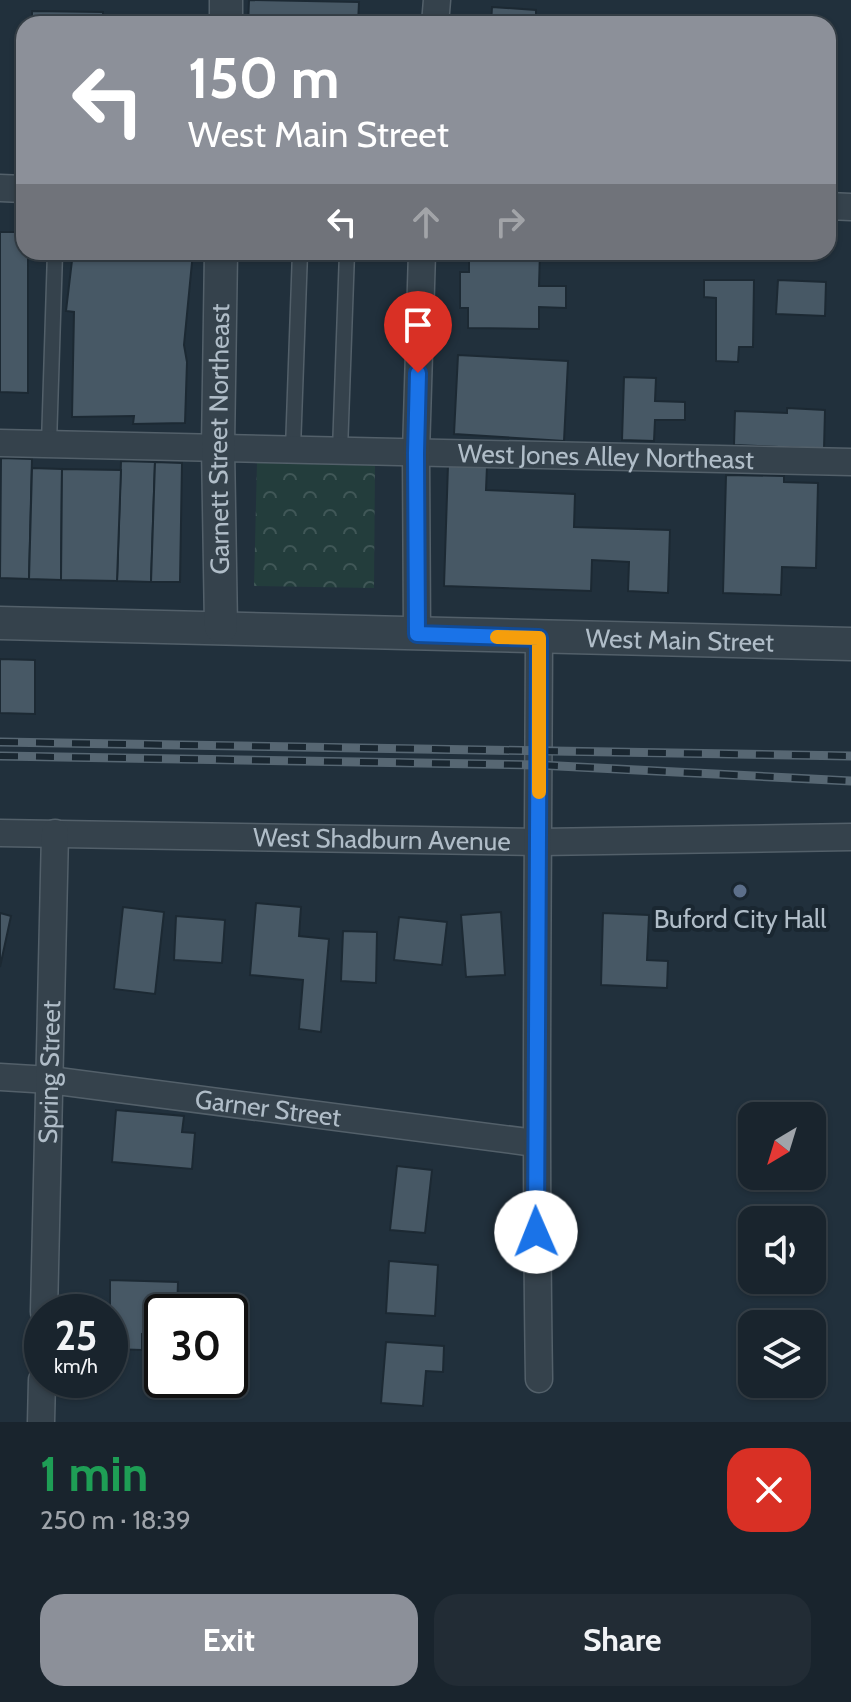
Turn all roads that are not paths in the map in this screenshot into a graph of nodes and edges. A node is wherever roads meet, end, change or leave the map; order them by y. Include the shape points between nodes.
1 (55, 260) edge
2 (221, 260) edge
3 (300, 260) edge
4 (347, 260) edge
5 (422, 260) edge
6 (0, 443) edge
7 (49, 444) junction
8 (218, 447) junction
9 (293, 449) junction
10 (340, 451) junction
11 (416, 453) junction
12 (851, 462) edge
13 (0, 623) edge
14 (221, 627) junction
15 (417, 634) junction
16 (539, 638) junction
17 (851, 644) edge
18 (0, 833) edge
19 (55, 833) junction
20 (851, 837) edge
21 (540, 842) junction
22 (0, 1077) edge
23 (50, 1080) junction
24 (535, 1143) junction
25 (44, 1294) edge
26 (539, 1379) dead end
27 (42, 1398) edge
28 (41, 1422) edge

1 - 7 lane
2 - 8 street, Garnett Street Northeast
3 - 9 lane
4 - 10 lane
5 - 11 street
6 - 7 street, West Jones Alley Northeast
7 - 8 street, West Jones Alley Northeast
8 - 9 street, West Jones Alley Northeast
8 - 14 street, Garnett Street Northeast
9 - 10 street, West Jones Alley Northeast
10 - 11 street, West Jones Alley Northeast
11 - 12 street, West Jones Alley Northeast
11 - 15 street
13 - 14 street, West Main Street
14 - 15 street, West Main Street
15 - 16 street, West Main Street
16 - 17 street, West Main Street
16 - 21 street
18 - 19 street, West Shadburn Avenue
19 - 21 street, West Shadburn Avenue
19 - 23 street, Spring Street
20 - 21 street, West Shadburn Avenue
21 - 24 street
22 - 23 street, Garner Street
23 - 24 street, Garner Street
23 - 25 street, Spring Street
24 - 26 street
27 - 28 street

